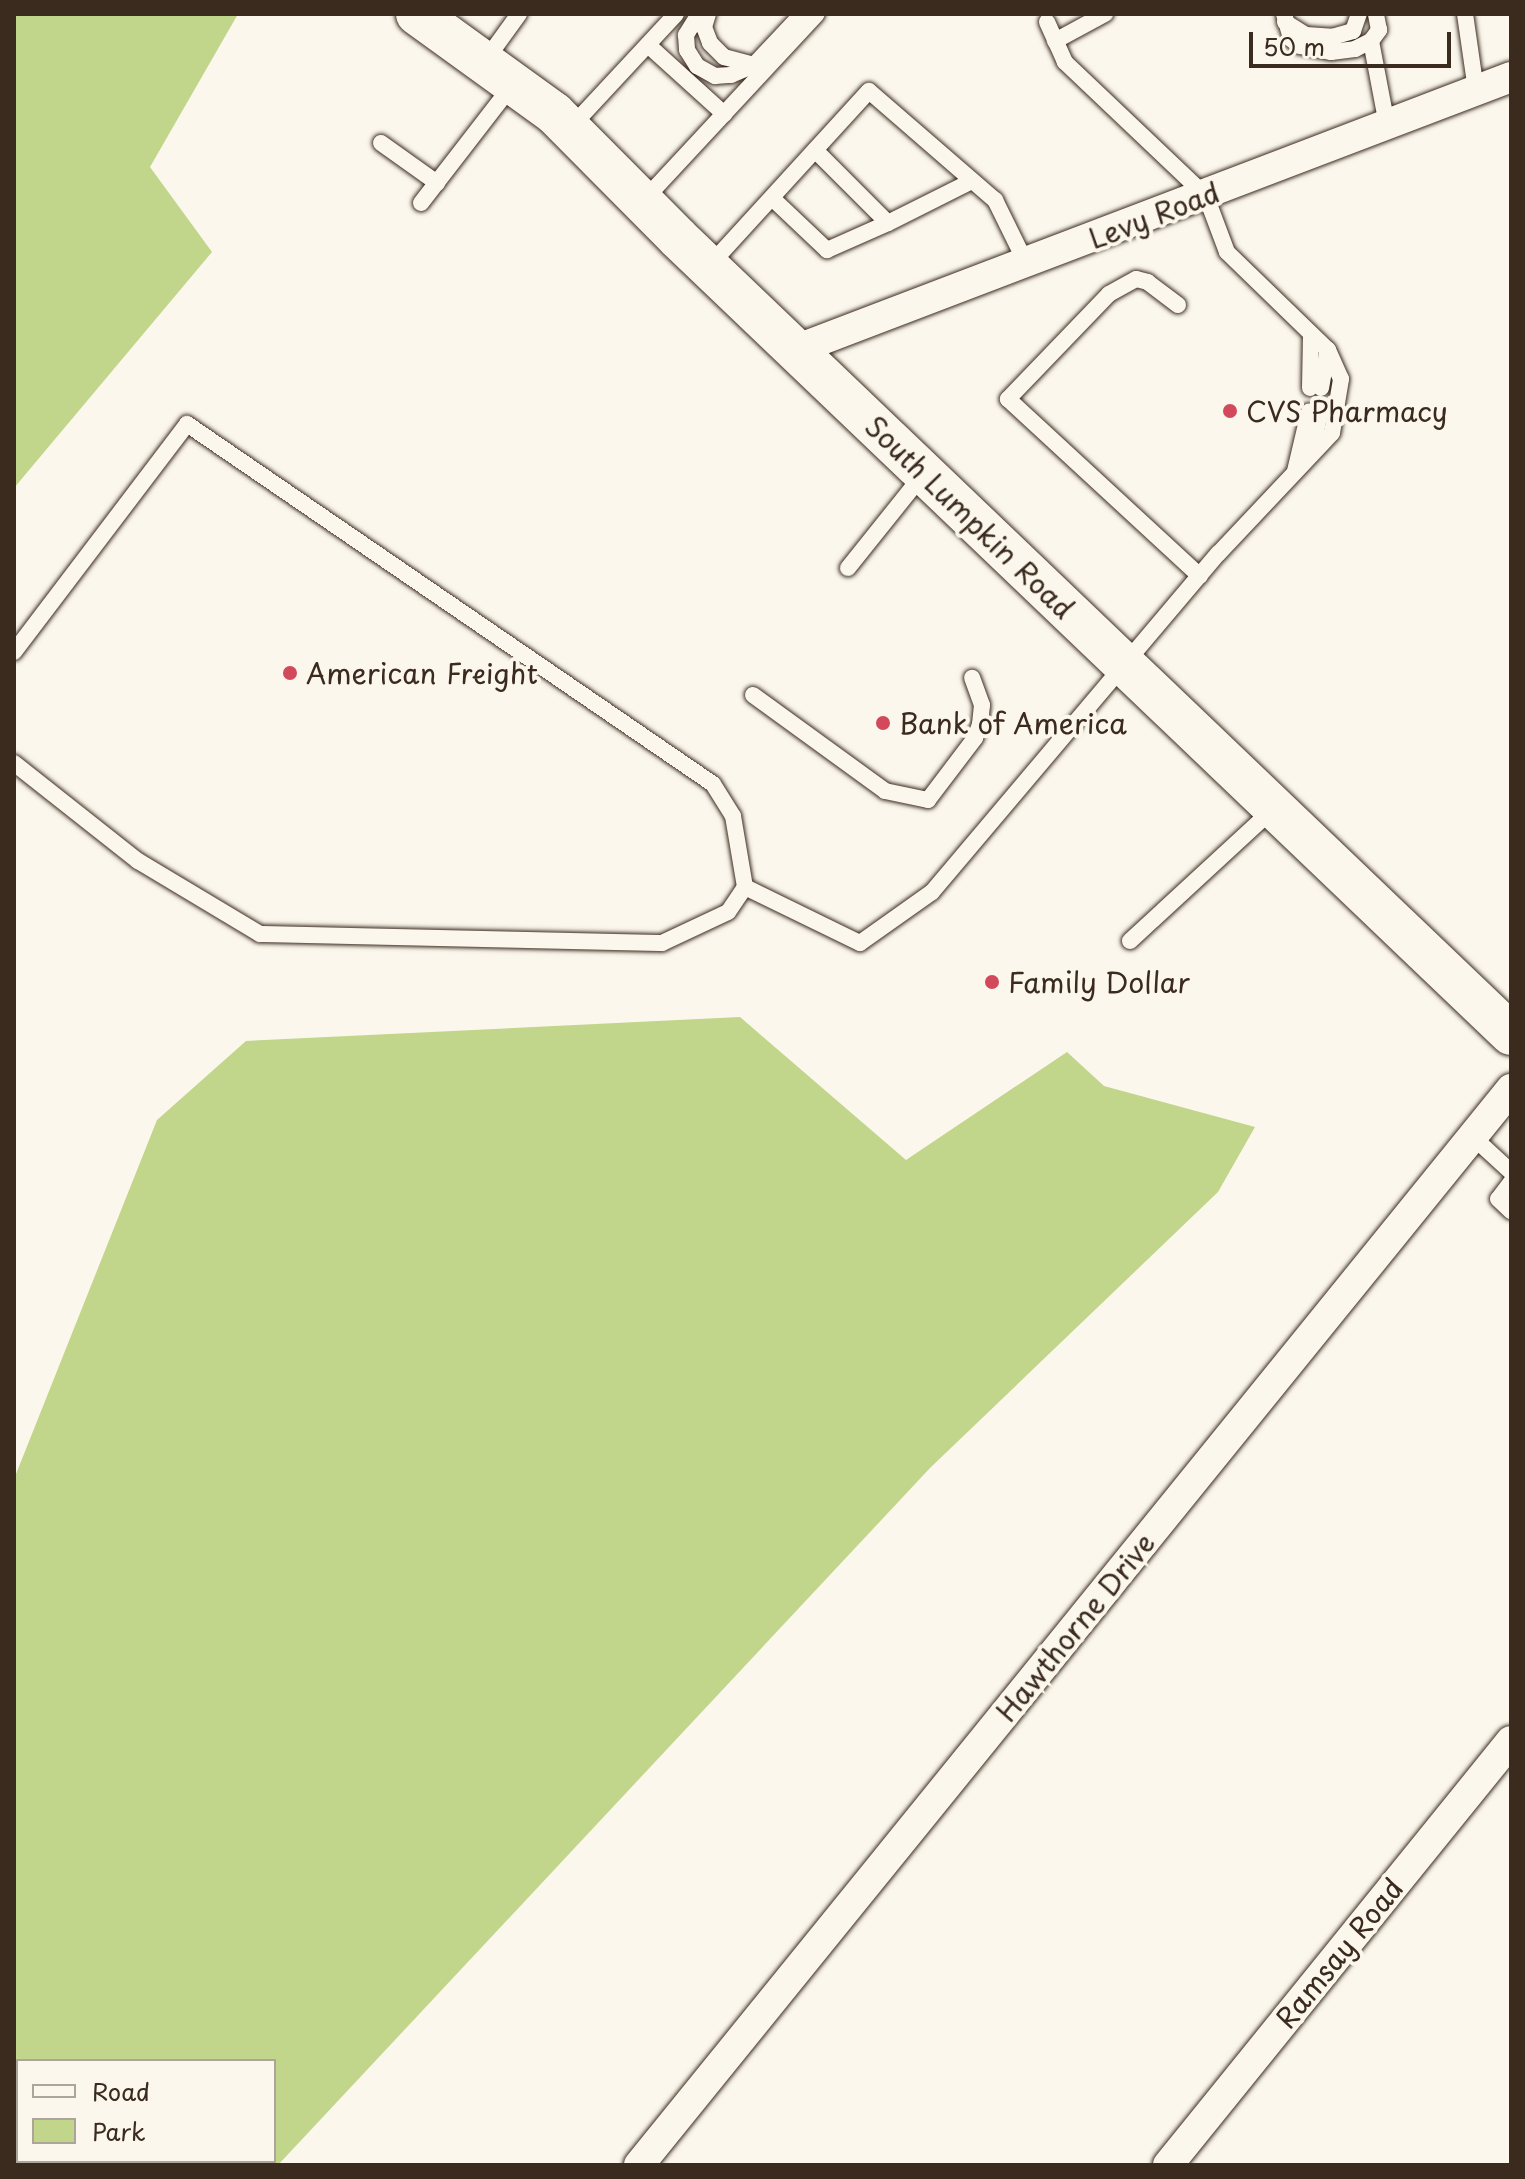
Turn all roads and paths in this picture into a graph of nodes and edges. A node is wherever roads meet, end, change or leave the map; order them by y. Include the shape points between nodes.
1 (417, 14) edge
2 (519, 14) edge
3 (676, 14) edge
4 (699, 14) edge
5 (708, 14) edge
6 (802, 14) edge
7 (817, 14) edge
8 (1105, 14) edge
9 (1359, 14) edge
10 (1376, 14) edge
11 (1465, 14) edge
12 (1284, 18) edge
13 (1047, 22) dead end
14 (1055, 41) junction
15 (1371, 41) junction
16 (648, 45) junction
17 (754, 65) junction
18 (499, 73) junction
19 (1511, 77) edge
20 (1476, 90) junction
21 (724, 114) junction
22 (1387, 125) junction
23 (569, 129) junction
24 (381, 143) dead end
25 (815, 150) junction
26 (972, 181) junction
27 (437, 183) junction
28 (1206, 196) junction
29 (772, 198) junction
30 (642, 202) junction
31 (421, 203) dead end
32 (888, 223) junction
33 (1026, 263) junction
34 (708, 267) junction
35 (1178, 305) dead end
36 (1311, 334) junction
37 (795, 350) junction
38 (1328, 350) junction
39 (1312, 455) junction
40 (924, 473) junction
41 (1294, 477) junction
42 (848, 568) dead end
43 (1200, 576) junction
44 (14, 652) edge
45 (1125, 666) junction
46 (972, 678) dead end
47 (753, 695) dead end
48 (14, 763) edge
49 (1274, 808) junction
50 (745, 887) junction
51 (1130, 941) dead end
52 (1510, 1032) edge
53 (1511, 1089) edge
54 (1473, 1137) junction
55 (1511, 1172) edge
56 (1511, 1182) edge
57 (1511, 1211) edge
58 (1511, 1741) edge
59 (639, 2165) edge
60 (1168, 2165) edge

1 - 18 main road, South Lumpkin Road
2 - 18 lane
3 - 16 lane
4 - 17 lane via 686,35 687,50 697,66 715,76
5 - 17 lane via 704,27 710,43 724,57
6 - 17 lane
7 - 21 lane
8 - 14 lane
9 - 12 lane via 1353,31 1332,37 1306,35
10 - 15 lane via 1379,30
11 - 20 lane
12 - 15 lane via 1291,39 1300,46 1331,52
13 - 14 lane
14 - 28 lane via 1065,62
15 - 22 lane
16 - 21 lane
16 - 23 lane
18 - 23 main road, South Lumpkin Road
18 - 27 lane
19 - 20 street, Levy Road
20 - 22 street, Levy Road
21 - 30 lane
22 - 28 street, Levy Road
23 - 30 main road, South Lumpkin Road
24 - 27 lane
25 - 26 lane via 869,91
25 - 29 lane
25 - 32 lane
26 - 32 lane
26 - 33 lane via 995,200
27 - 31 lane
28 - 33 street, Levy Road
28 - 36 lane via 1227,252
29 - 32 lane via 827,250
29 - 34 lane
30 - 34 main road, South Lumpkin Road
33 - 37 street, Levy Road
34 - 37 main road, South Lumpkin Road
35 - 43 lane via 1136,279 1109,294 1008,399
36 - 38 lane
36 - 38 lane via 1316,388
37 - 40 main road, South Lumpkin Road
38 - 39 lane via 1341,379 1339,406 1332,433
39 - 41 lane
39 - 41 lane via 1314,412
40 - 42 lane
40 - 45 main road, South Lumpkin Road
41 - 43 lane
43 - 45 lane
44 - 50 lane via 187,424 713,784 733,816
45 - 49 main road, South Lumpkin Road
45 - 50 lane via 932,892 860,943
46 - 47 lane via 982,705 975,738 928,800 885,791
48 - 50 lane via 138,861 260,934 662,943 728,912
49 - 51 lane
49 - 52 main road, South Lumpkin Road
53 - 54 street, Hawthorne Drive
54 - 55 lane
54 - 59 street, Hawthorne Drive
56 - 57 lane via 1498,1199
58 - 60 street, Ramsay Road

